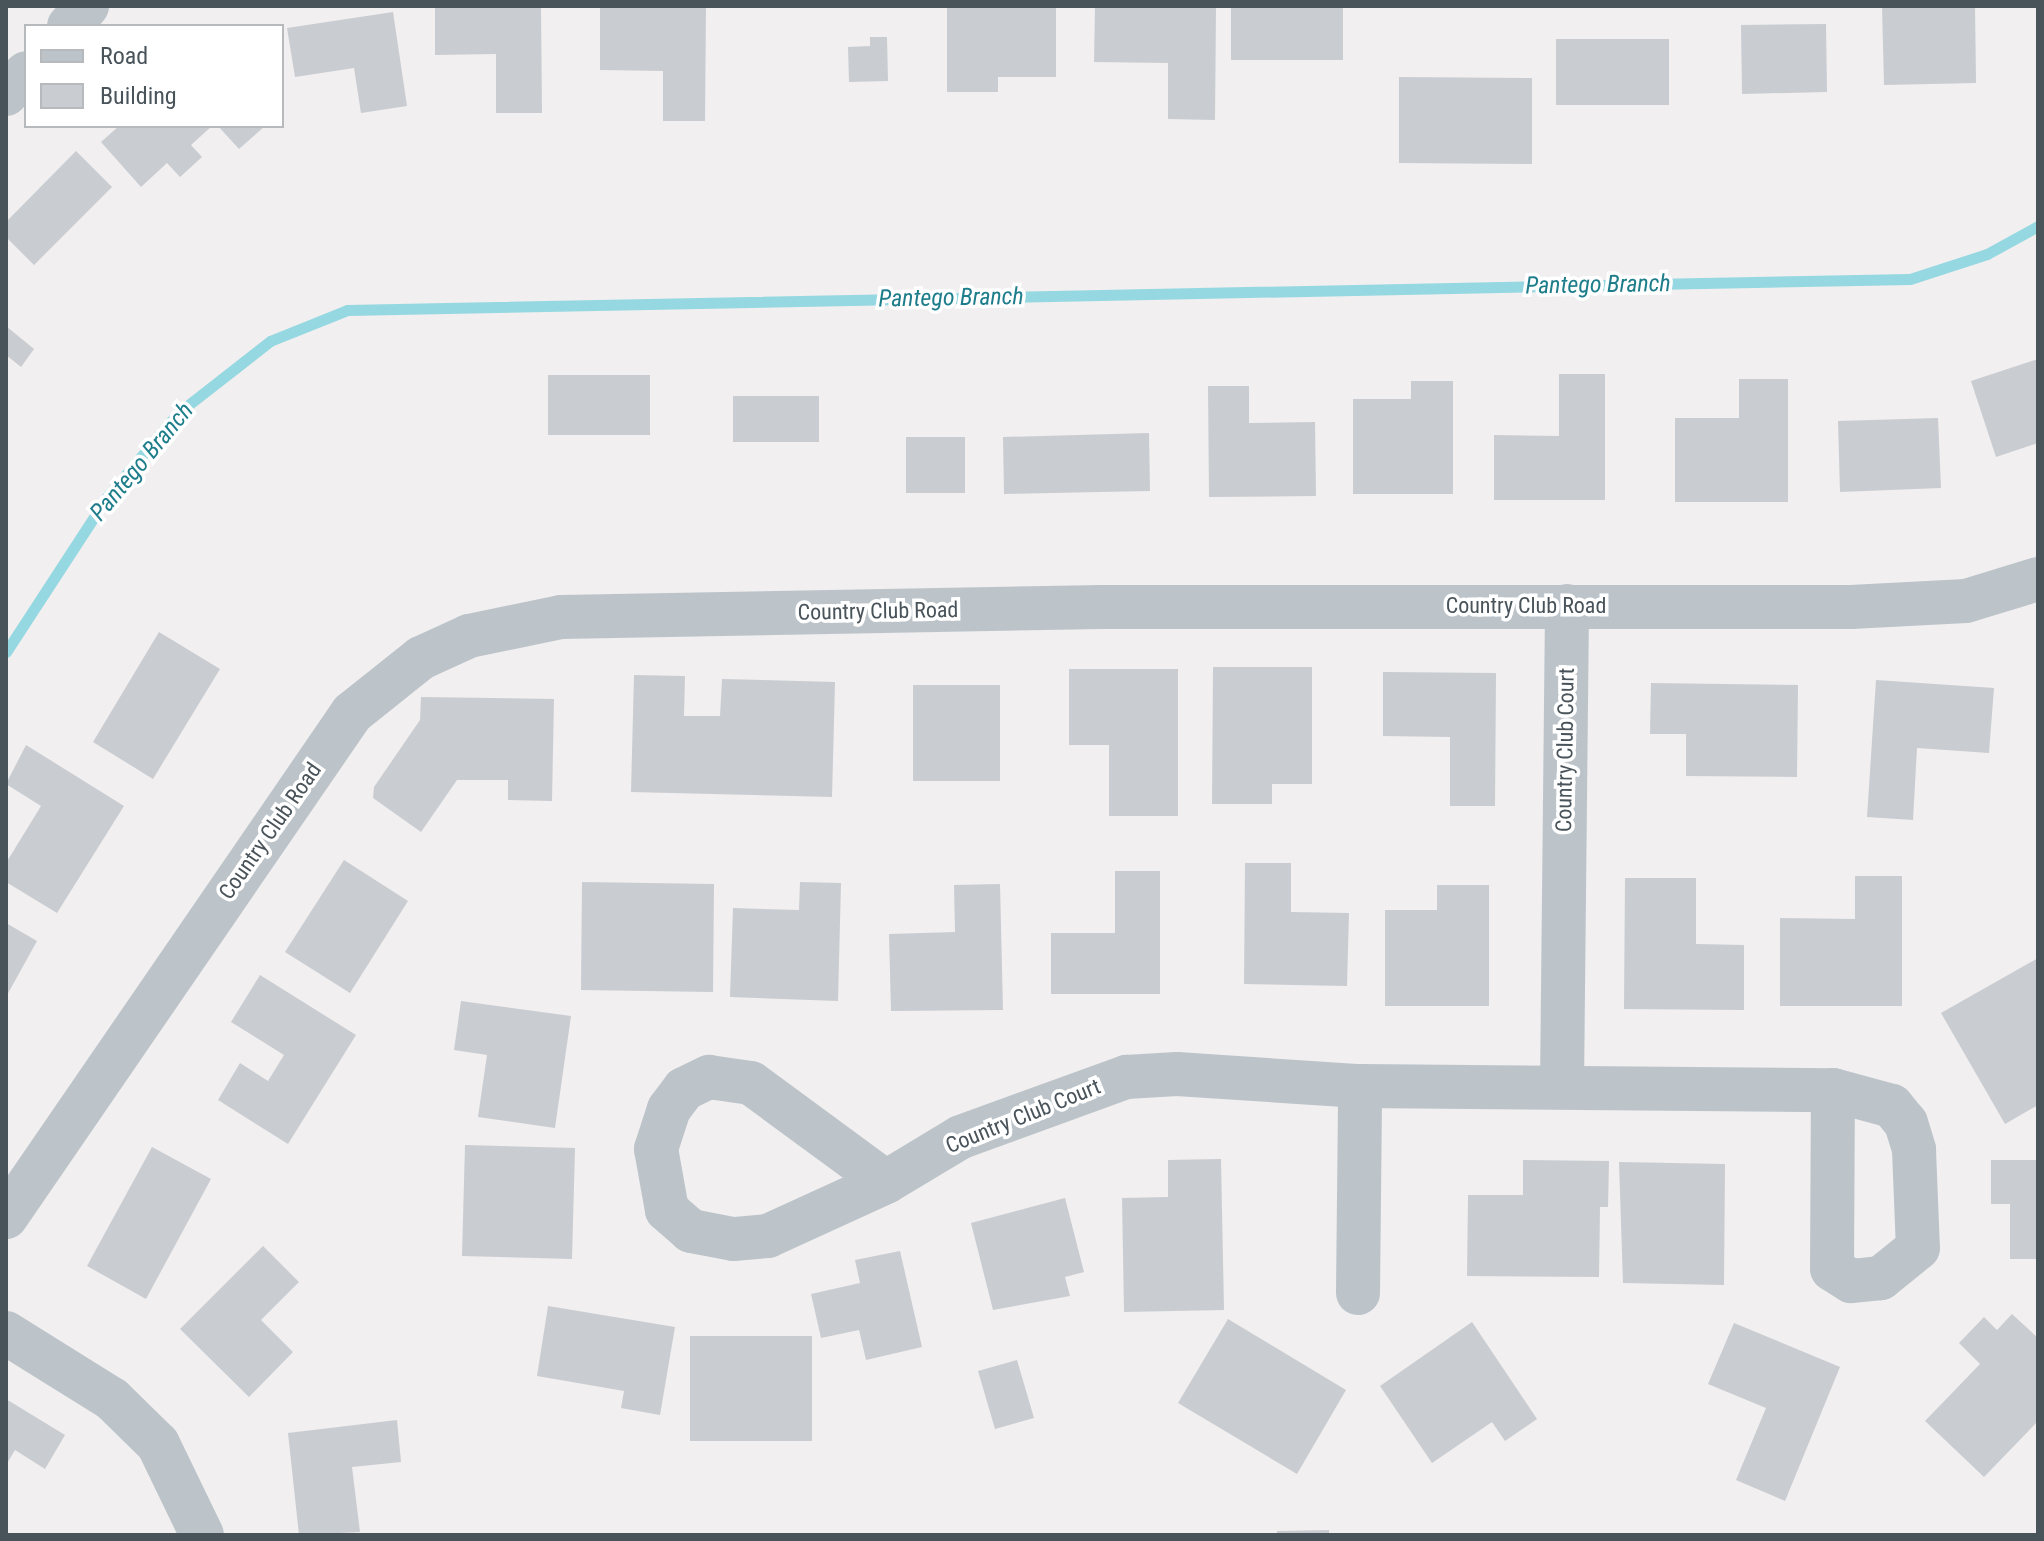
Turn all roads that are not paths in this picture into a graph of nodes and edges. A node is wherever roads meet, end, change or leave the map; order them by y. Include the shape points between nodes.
1 (87, 6) edge
2 (71, 24) edge
3 (24, 75) edge
4 (6, 94) edge
5 (2038, 579) edge
6 (1567, 606) junction
7 (1360, 1086) junction
8 (1562, 1086) junction
9 (1833, 1090) dead end
10 (886, 1182) junction
11 (6, 1217) edge
12 (1358, 1293) dead end
13 (6, 1333) edge
14 (202, 1535) edge

1 - 2 street
3 - 4 street
5 - 6 street, Country Club Road via 1966,601 1851,607
6 - 8 street, Country Club Court
6 - 11 street, Country Club Road via 1101,607 561,617 469,636 421,658 352,713
7 - 8 street, Country Club Court
7 - 10 street, Country Club Court via 1177,1074 1126,1077 961,1137
7 - 12 street
8 - 9 street, Country Club Court
10 - 10 street, Country Club Court via 751,1083 709,1077 677,1099 656,1149 667,1210 691,1231 733,1239 768,1236
13 - 14 street via 112,1399 158,1444

